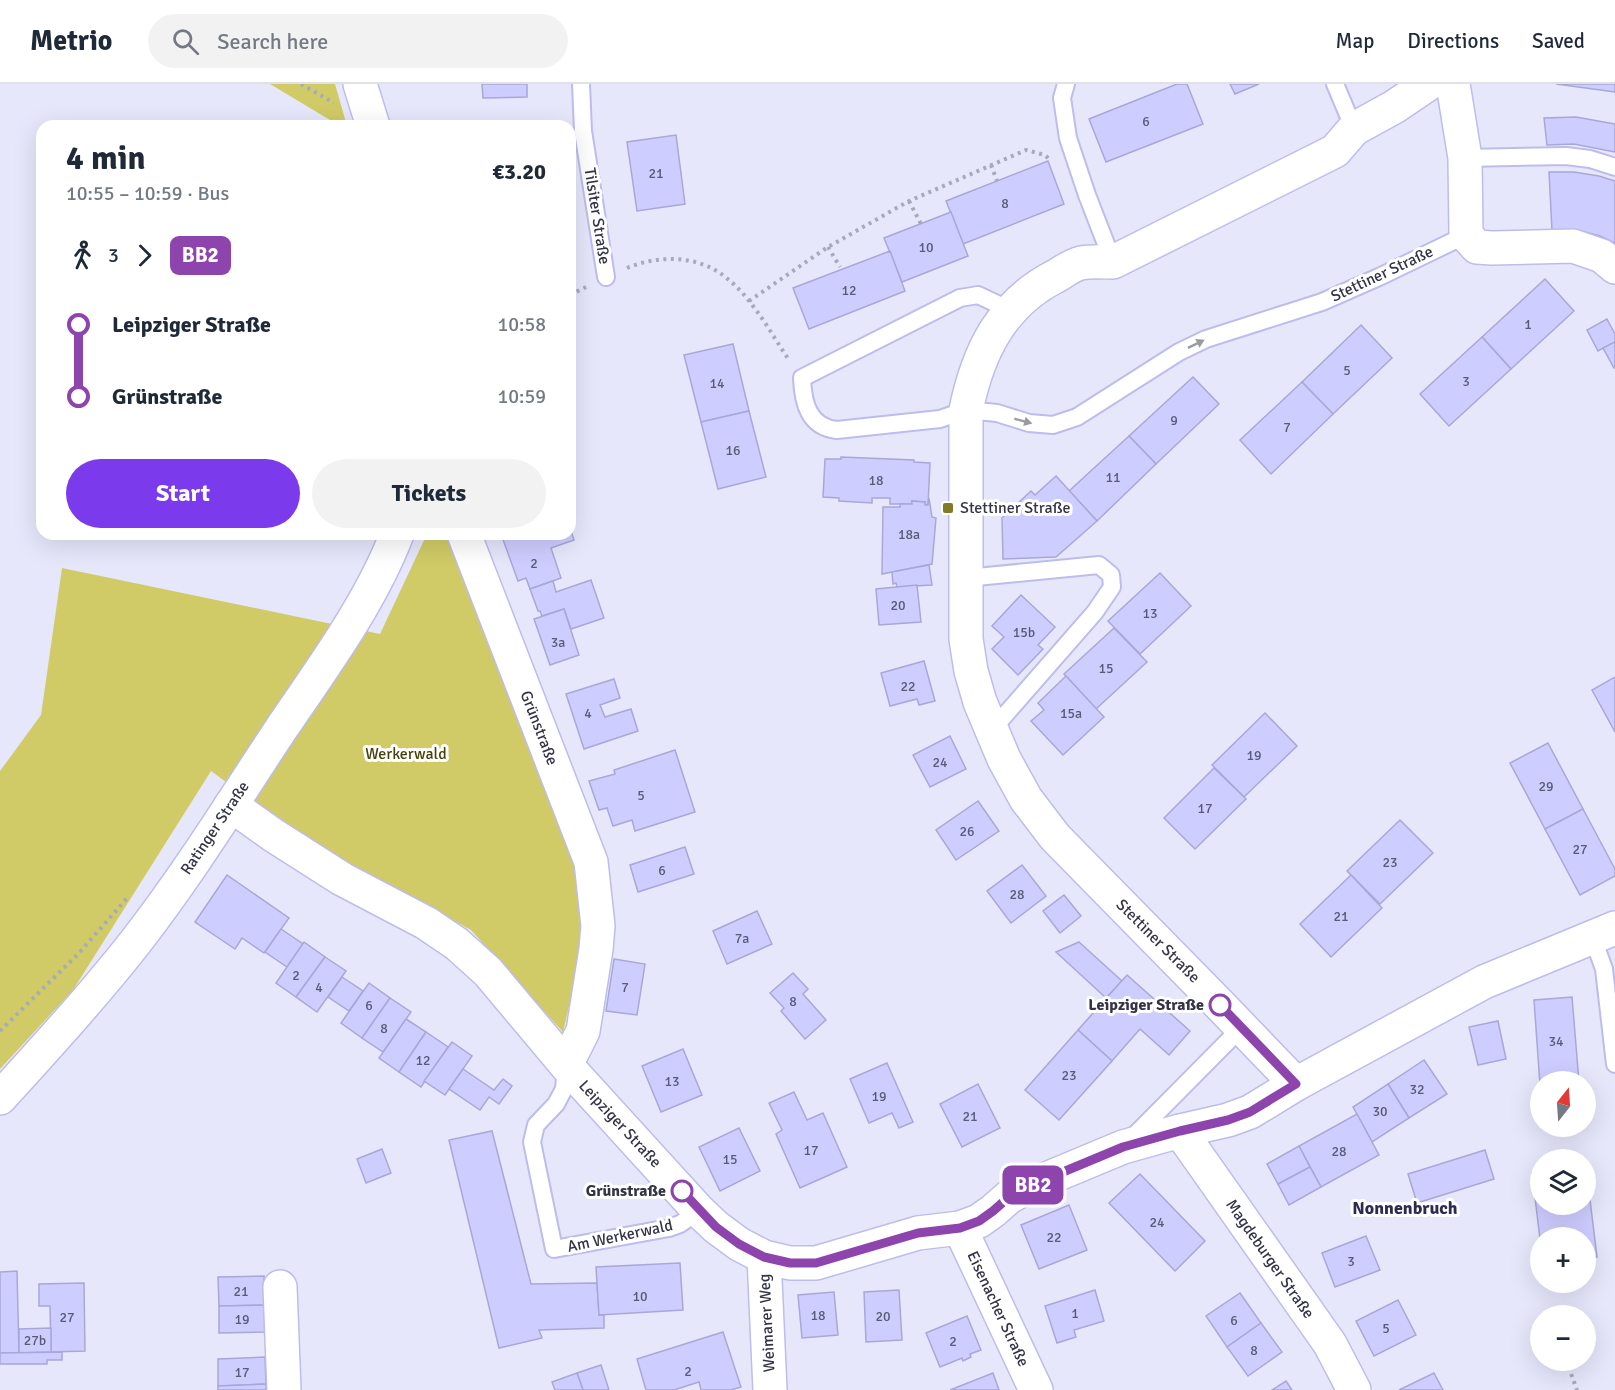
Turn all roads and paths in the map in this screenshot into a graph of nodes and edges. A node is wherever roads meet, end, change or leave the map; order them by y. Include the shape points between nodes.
1 (360, 84) edge
2 (581, 84) edge
3 (1066, 84) edge
4 (1335, 84) edge
5 (1428, 84) edge
6 (1454, 84) edge
7 (371, 120) edge
8 (1354, 129) junction
9 (1465, 158) junction
10 (1053, 163) dead end
11 (991, 165) junction
12 (1615, 167) edge
13 (997, 181) dead end
14 (909, 201) junction
15 (921, 224) dead end
16 (1466, 236) junction
17 (828, 247) junction
18 (1113, 262) junction
19 (840, 267) dead end
20 (1615, 267) edge
21 (606, 277) joint
22 (749, 301) junction
23 (1010, 310) junction
24 (802, 378) junction
25 (966, 410) junction
26 (396, 540) edge
27 (466, 540) edge
28 (966, 578) junction
29 (991, 731) junction
30 (231, 805) junction
31 (166, 900) junction
32 (1603, 932) edge
33 (1242, 1027) junction
34 (0, 1030) edge
35 (1615, 1064) edge
36 (566, 1065) junction
37 (1296, 1084) junction
38 (0, 1098) edge
39 (1180, 1131) junction
40 (1123, 1147) junction
41 (699, 1210) junction
42 (960, 1228) junction
43 (764, 1257) junction
44 (280, 1287) dead end
45 (1570, 1371) edge
46 (284, 1390) edge
47 (770, 1390) edge
48 (1036, 1390) edge
49 (1354, 1390) edge
50 (1577, 1390) edge

1 - 7 street
2 - 21 lane, Tilsiter Straße via 583,131
3 - 18 lane via 1062,98 1068,138
4 - 8 lane
5 - 8 street, Stettiner Straße
6 - 9 street
8 - 18 street, Stettiner Straße via 1335,151
9 - 12 lane via 1566,156
9 - 16 street
10 - 11 path via 1045,154 1026,150
11 - 13 path
11 - 14 path
14 - 15 path
14 - 17 path
16 - 20 street via 1477,247 1573,246 1602,256
25 -> 16 lane, Stettiner Straße via 1053,425 1077,417 1206,339 1322,302
17 - 19 path
17 - 22 path
18 - 23 street, Stettiner Straße via 1080,263 1041,284
21 - 22 path via 657,259 682,260 724,276
22 - 24 path
23 - 24 lane via 978,295 960,298
23 - 25 street, Stettiner Straße via 980,357
24 - 25 lane, Stettiner Straße via 808,412 814,421 830,429 940,419
25 - 28 street, Stettiner Straße
26 - 30 street, Ratinger Straße via 367,597
27 - 36 street, Grünstraße via 591,862 598,926 596,949 583,1031
28 - 29 street, Stettiner Straße via 966,639 971,672
28 - 29 lane via 1098,566 1111,574 1112,587 1095,612
29 - 33 street, Stettiner Straße via 1026,799 1055,837
30 - 31 street, Ratinger Straße
30 - 36 street, Leipziger Straße via 342,879 426,923 457,944 488,972
31 - 34 path via 145,888 135,889 80,952
31 - 38 street, Ratinger Straße via 105,978
32 - 35 lane, Leipziger Straße
32 - 37 street, Leipziger Straße via 1484,982
33 - 37 street, Stettiner Straße
33 - 40 lane, Leipziger Straße
36 - 41 street, Leipziger Straße
36 - 41 lane, Am Werkerwald via 564,1089 536,1125 532,1142 554,1249 669,1228
37 - 39 street, Leipziger Straße via 1250,1112
39 - 40 street, Leipziger Straße
39 - 49 street, Magdeburger Straße via 1330,1344
40 - 42 street, Leipziger Straße via 1027,1187 979,1221
41 - 43 street, Leipziger Straße via 739,1244
42 - 43 street, Leipziger Straße via 918,1233 816,1263
42 - 48 street, Eisenacher Straße
43 - 47 street, Weimarer Weg
44 - 46 street
45 - 50 path

